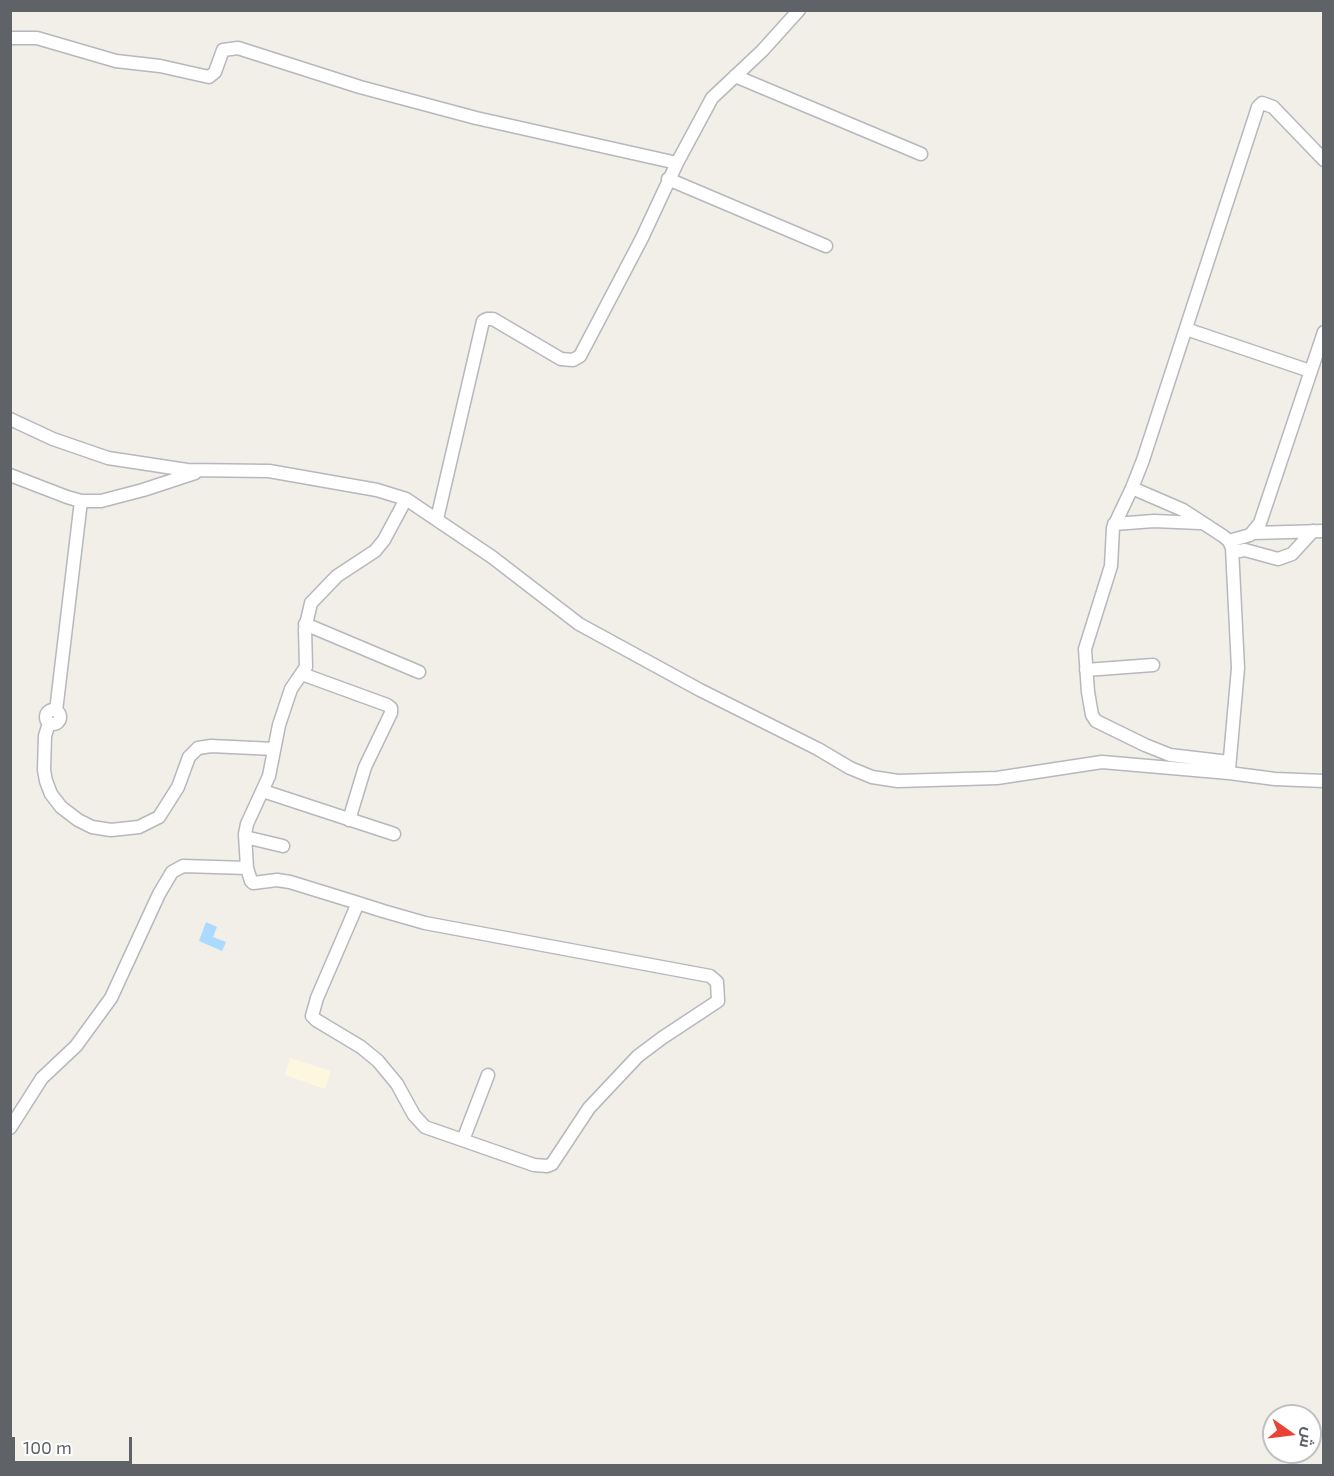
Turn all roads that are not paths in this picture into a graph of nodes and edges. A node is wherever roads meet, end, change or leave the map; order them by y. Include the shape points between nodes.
1 (799, 10) edge
2 (10, 38) edge
3 (735, 76) junction
4 (921, 154) dead end
5 (1323, 160) edge
6 (677, 163) junction
7 (668, 179) junction
8 (826, 246) dead end
9 (1186, 329) junction
10 (1323, 332) edge
11 (1310, 371) junction
12 (10, 419) edge
13 (204, 470) junction
14 (10, 475) edge
15 (1132, 488) junction
16 (406, 499) junction
17 (81, 501) junction
18 (436, 519) junction
19 (1204, 523) junction
20 (1114, 525) junction
21 (1318, 531) edge
22 (1253, 533) junction
23 (1231, 547) junction
24 (305, 624) junction
25 (1153, 665) dead end
26 (1086, 670) junction
27 (419, 672) dead end
28 (302, 674) junction
29 (274, 749) junction
30 (1229, 767) junction
31 (1323, 782) edge
32 (263, 791) junction
33 (348, 820) junction
34 (394, 834) dead end
35 (245, 837) junction
36 (283, 846) dead end
37 (247, 868) junction
38 (358, 903) junction
39 (488, 1075) dead end
40 (10, 1128) edge
41 (463, 1140) junction

1 - 3 street
2 - 6 street via 37,38 116,61 209,77 215,72 223,50 238,48 476,118
3 - 4 street
3 - 6 street via 712,98
5 - 9 street via 1273,107 1262,103 1258,107
6 - 7 street
7 - 8 street
7 - 18 street via 580,356 561,359 493,319 483,321
9 - 11 street
9 - 15 street
10 - 11 street
11 - 22 street via 1263,515
12 - 13 street via 108,458
13 - 16 street via 269,471 388,492
13 - 17 street via 101,501
14 - 17 street
15 - 19 street
15 - 20 street
16 - 18 street
16 - 24 street via 384,540 317,596
17 - 29 street via 56,711 46,713 50,723 45,736 44,770 51,794 61,807 92,827 133,829 159,817 178,788 189,757 198,748
18 - 30 street via 579,624 872,777 898,781 997,778 1102,762
19 - 20 street via 1154,521
19 - 23 street
20 - 26 street via 1111,566 1086,644
21 - 22 street
21 - 23 street via 1292,554 1278,559
22 - 23 street
23 - 30 street via 1238,668
24 - 27 street
24 - 28 street via 307,662
25 - 26 street
26 - 30 street via 1092,715 1100,724 1170,755
28 - 29 street via 291,689
28 - 33 street via 391,708 365,767
29 - 32 street
30 - 31 street via 1275,779
32 - 33 street
32 - 35 street via 250,814
33 - 34 street
35 - 36 street
35 - 37 street
37 - 38 street via 253,883 290,882
37 - 40 street via 183,866 172,872 111,998 76,1046 42,1078
38 - 41 street via 312,1016 378,1061 419,1122
38 - 41 street via 441,927 674,968 710,976 717,982 718,1001 632,1063 589,1108 552,1164 534,1165
39 - 41 street

